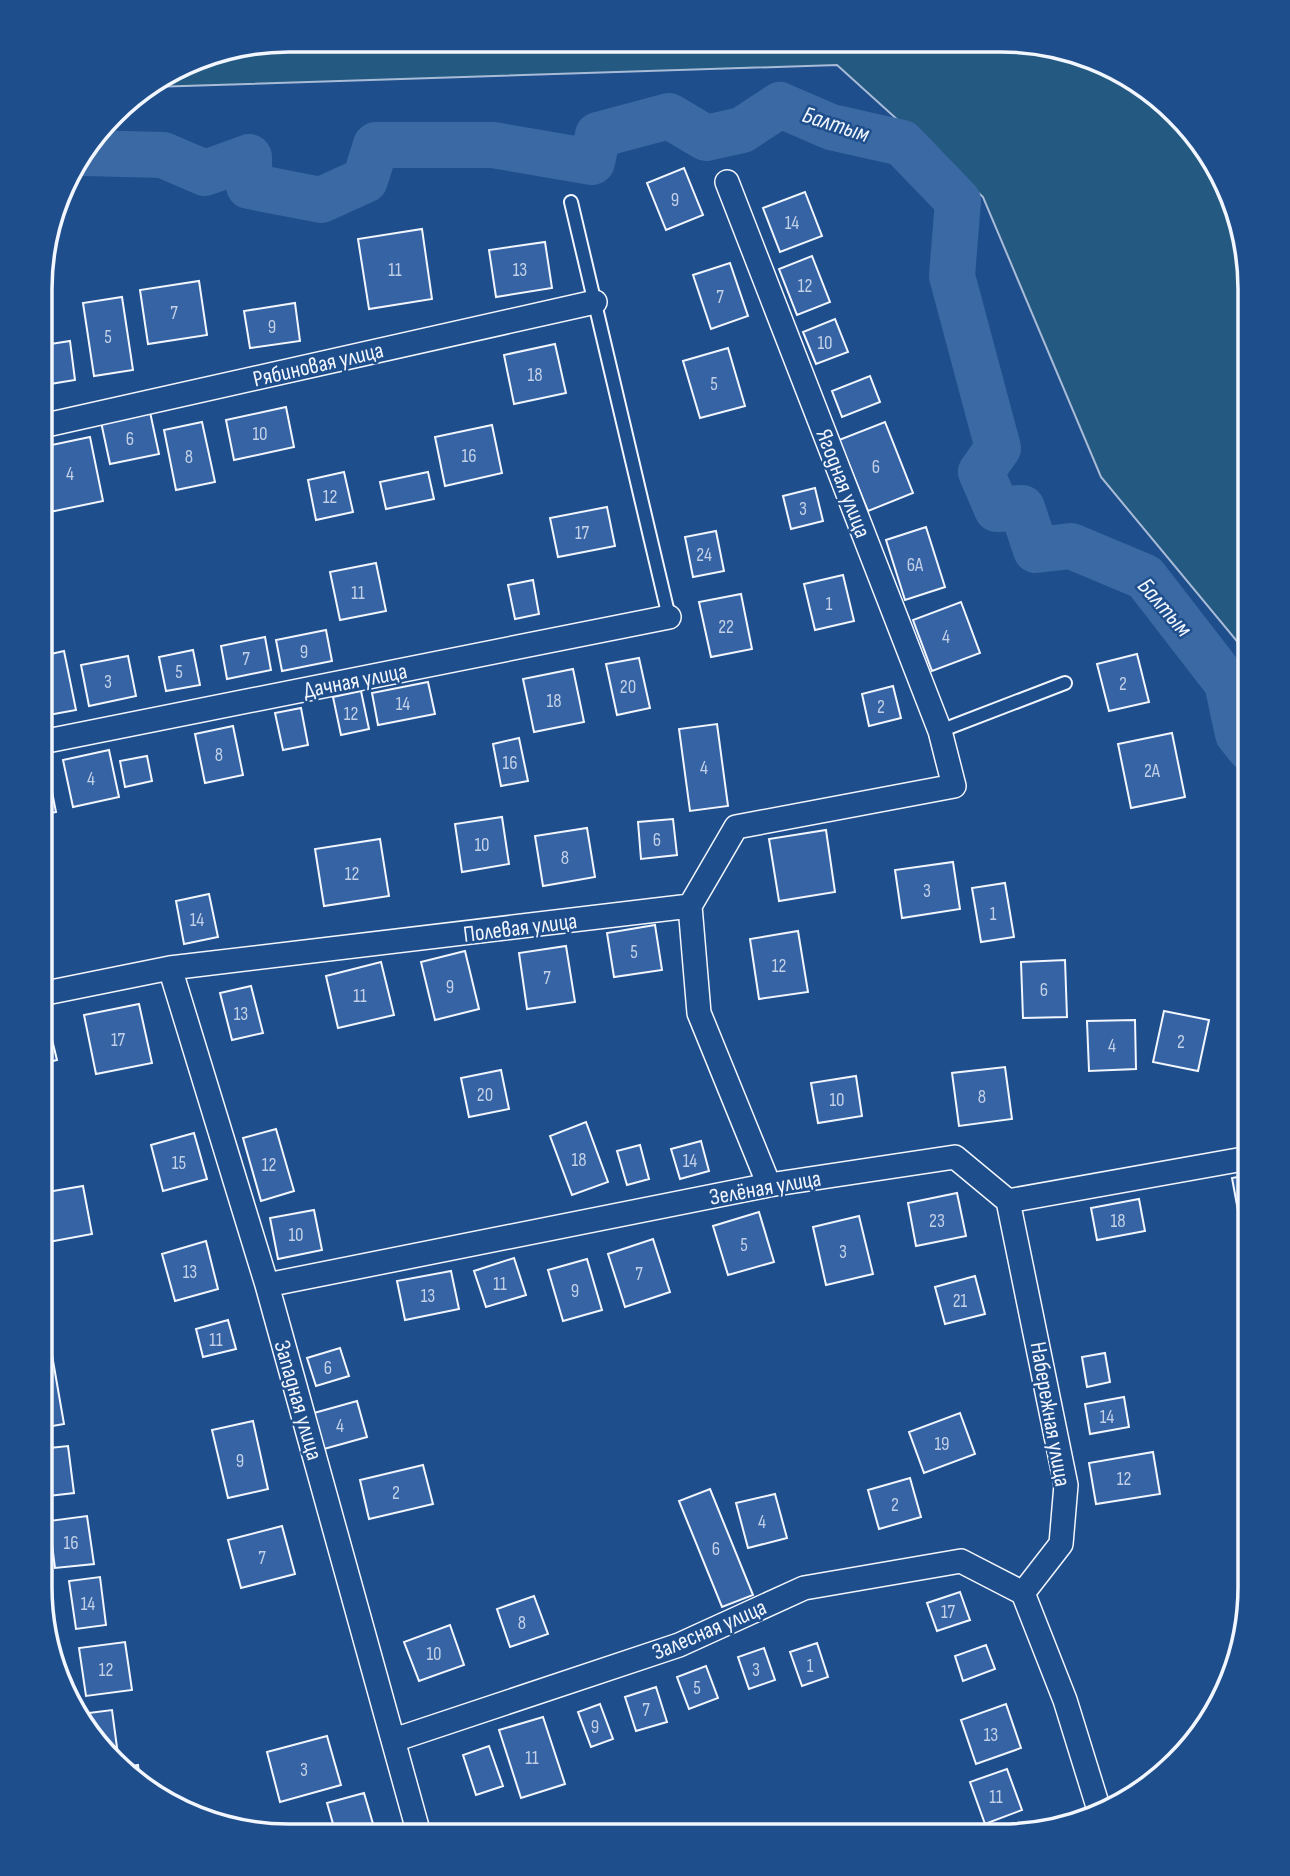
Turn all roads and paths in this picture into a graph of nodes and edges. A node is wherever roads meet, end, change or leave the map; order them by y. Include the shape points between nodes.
1 (727, 183) dead end
2 (571, 202) dead end
3 (595, 302) junction
4 (52, 424) edge
5 (669, 617) joint
6 (1065, 683) dead end
7 (940, 731) junction
8 (52, 740) edge
9 (690, 906) junction
10 (170, 968) junction
11 (52, 992) edge
12 (1237, 1160) edge
13 (769, 1185) junction
14 (1008, 1201) junction
15 (267, 1284) junction
16 (1023, 1593) junction
17 (394, 1740) junction
18 (1097, 1803) edge
19 (416, 1824) edge

1 - 7 street, Ягодная улица
2 - 3 lane
3 - 4 street, Рябиновая улица
3 - 5 lane
5 - 8 street, Дачная улица
6 - 7 lane
7 - 9 street, Ягодная улица via 954,786 736,827
9 - 10 street, Полевая улица
9 - 13 street via 699,1013
10 - 11 street, Полевая улица
10 - 15 street, Западная улица
12 - 14 street
13 - 14 street, Зелёная улица via 955,1157
13 - 15 street, Зелёная улица
14 - 16 street, Набережная улица via 1066,1485 1061,1544
15 - 17 street, Западная улица
16 - 17 street, Залесная улица via 961,1561 804,1588 679,1645
16 - 18 street via 1065,1700
17 - 19 street, Западная улица

